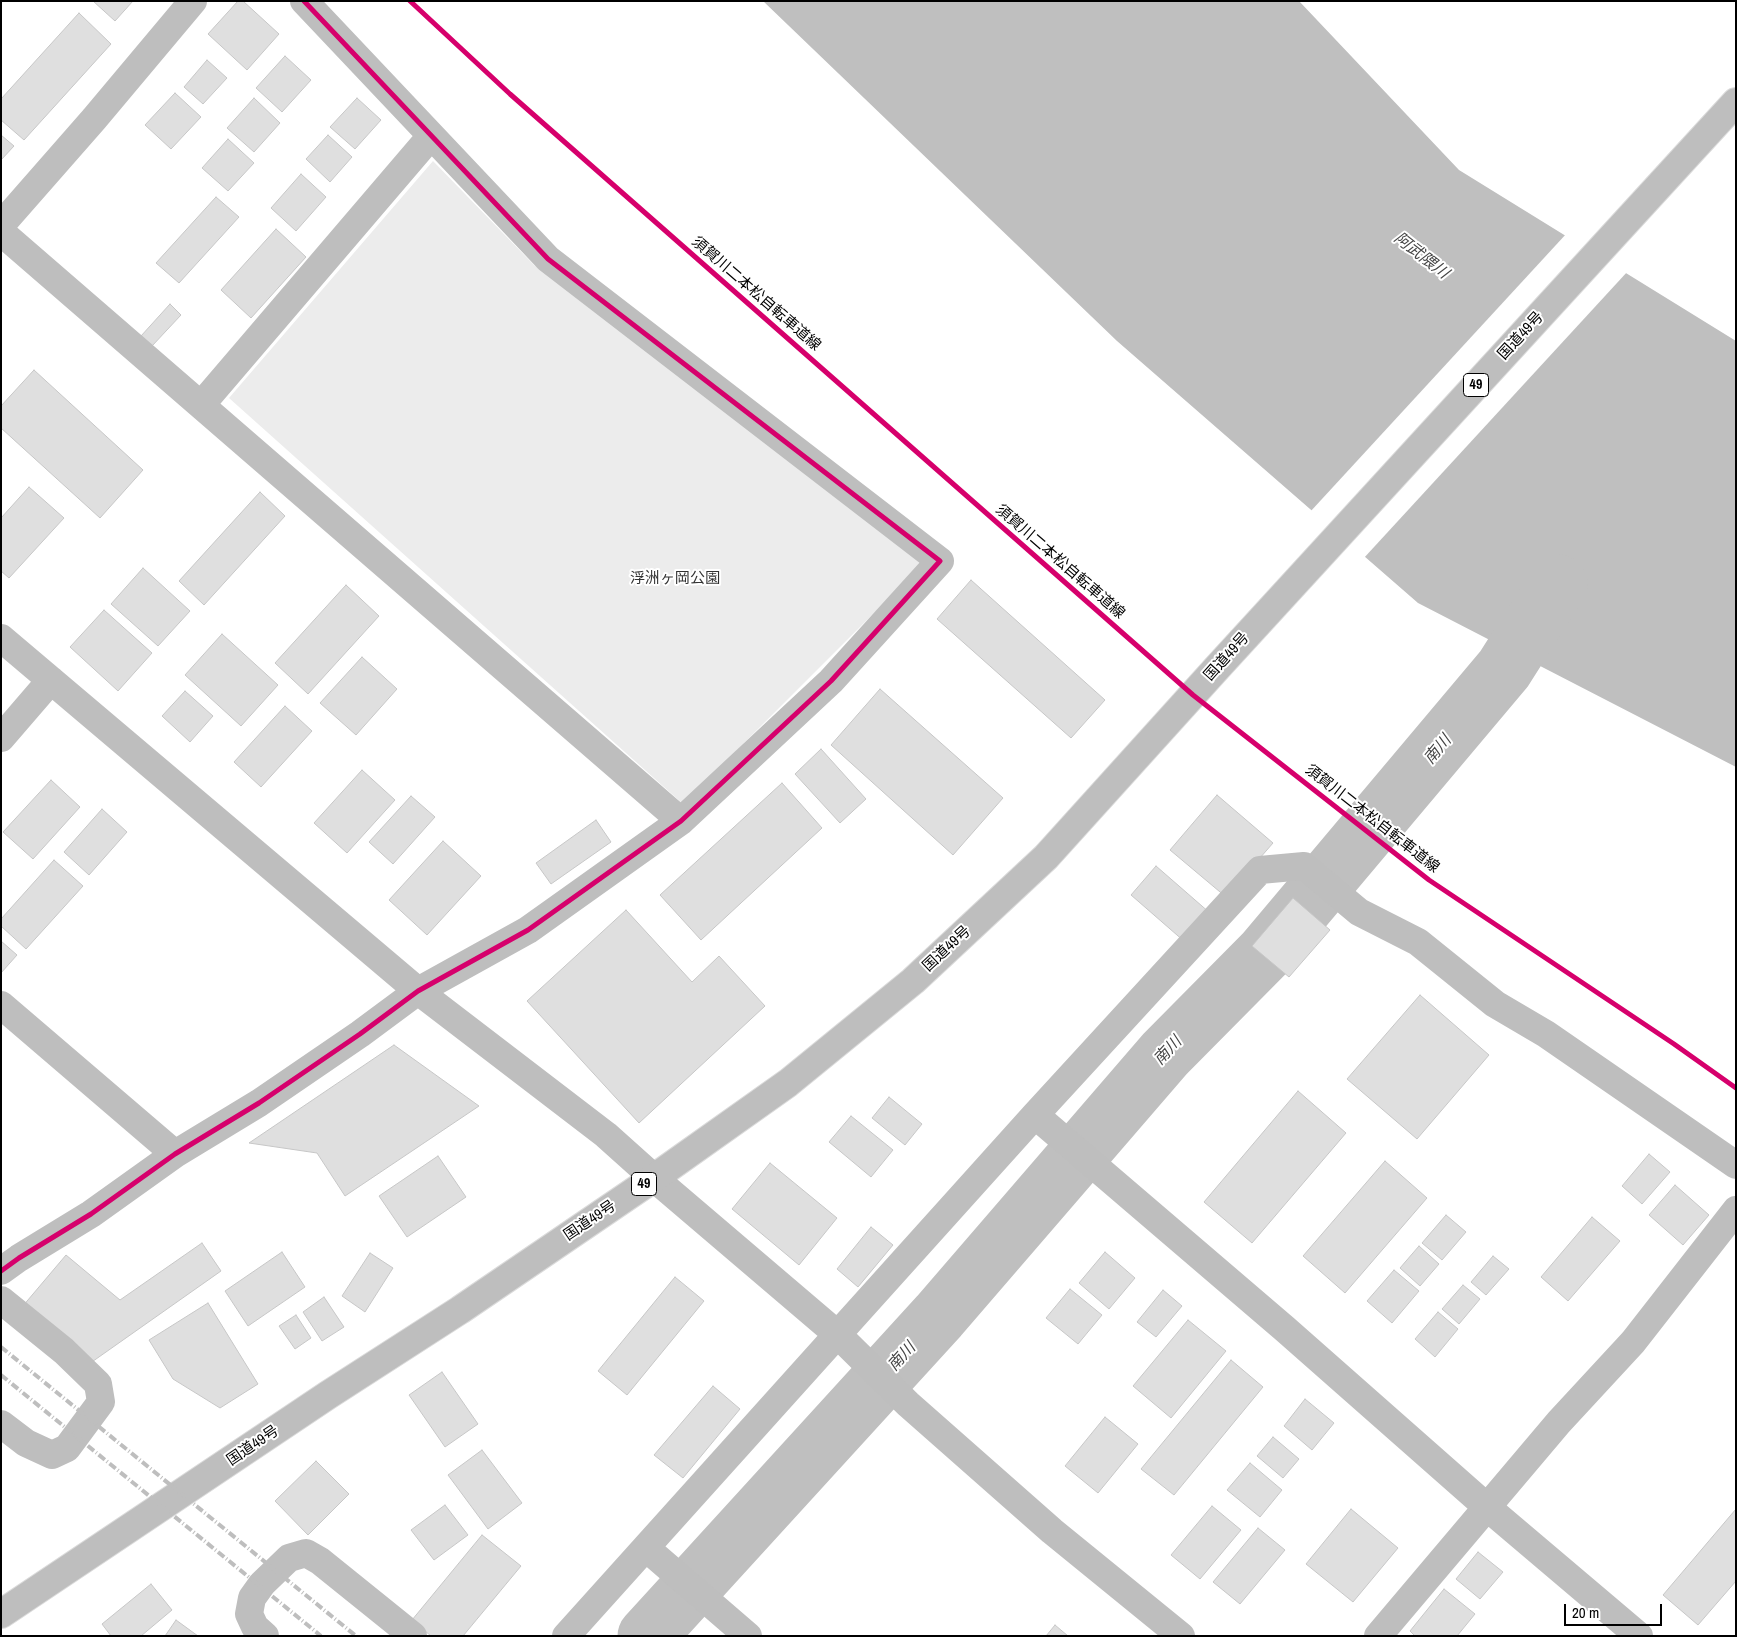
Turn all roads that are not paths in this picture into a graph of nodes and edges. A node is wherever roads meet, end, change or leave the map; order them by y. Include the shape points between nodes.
1 (193, 1) edge
2 (304, 1) edge
3 (1736, 102) edge
4 (431, 136) junction
5 (1, 225) edge
6 (1, 232) edge
7 (201, 405) junction
8 (1, 638) edge
9 (51, 680) junction
10 (1, 738) edge
11 (680, 821) junction
12 (418, 991) junction
13 (1, 1005) edge
14 (1043, 1122) junction
15 (175, 1154) junction
16 (1736, 1166) edge
17 (654, 1178) junction
18 (1736, 1210) edge
19 (1, 1271) edge
20 (1, 1300) edge
21 (842, 1338) junction
22 (1, 1424) edge
23 (1488, 1508) junction
24 (651, 1552) junction
25 (1, 1614) edge
26 (266, 1636) edge
27 (413, 1636) edge
28 (566, 1636) edge
29 (748, 1636) edge
30 (1181, 1636) edge
31 (1378, 1636) edge
32 (1639, 1636) edge

1 - 5 main road
2 - 4 main road
3 - 17 main road, 国道49号 / 49 via 1046,857 913,981 788,1083
4 - 7 main road
4 - 11 main road via 548,259 940,561 831,681
6 - 7 main road
7 - 11 main road
8 - 9 main road
9 - 10 main road
9 - 12 main road
11 - 12 main road via 528,930
12 - 15 main road via 259,1103
12 - 17 main road via 606,1135
13 - 15 main road
14 - 16 main road via 1260,870 1304,866 1359,912 1418,942 1495,1004 1546,1034
14 - 21 main road
14 - 23 main road via 1285,1328
15 - 19 main road via 91,1214
17 - 21 main road
17 - 25 main road, 国道49号 / 49
18 - 23 main road via 1633,1342 1559,1422
20 - 22 main road via 98,1384 101,1402 67,1448 52,1455 26,1443
21 - 24 main road
21 - 30 main road via 908,1404 1052,1531
23 - 31 main road
23 - 32 main road
24 - 28 main road
24 - 29 main road
26 - 27 main road via 255,1627 249,1614 252,1598 289,1558 306,1553

